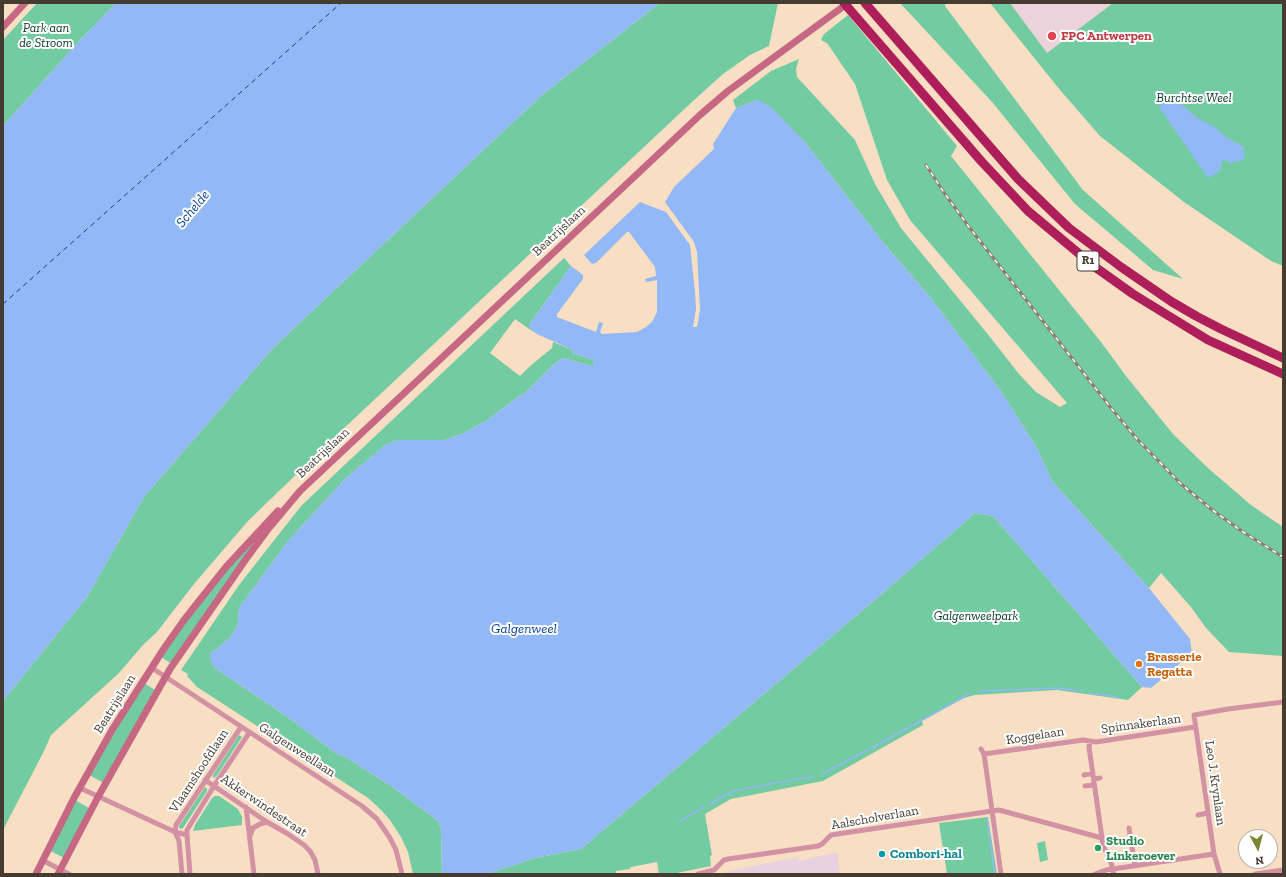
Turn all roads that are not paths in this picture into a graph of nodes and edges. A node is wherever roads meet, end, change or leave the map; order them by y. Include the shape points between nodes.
1 (25, 3) edge
2 (844, 3) edge
3 (848, 3) edge
4 (864, 3) edge
5 (3, 27) edge
6 (1283, 357) edge
7 (1283, 374) edge
8 (300, 491) junction
9 (152, 668) junction
10 (166, 678) junction
11 (1283, 702) edge
12 (241, 726) junction
13 (1195, 727) junction
14 (249, 733) junction
15 (1090, 741) junction
16 (1093, 773) junction
17 (1084, 775) dead end
18 (1100, 778) dead end
19 (206, 780) junction
20 (1094, 782) junction
21 (214, 786) junction
22 (1085, 786) dead end
23 (80, 788) junction
24 (98, 797) junction
25 (246, 807) junction
26 (992, 811) junction
27 (1208, 814) junction
28 (1198, 815) dead end
29 (268, 822) junction
30 (1129, 828) dead end
31 (175, 832) junction
32 (187, 836) junction
33 (249, 837) junction
34 (1102, 838) junction
35 (1214, 854) junction
36 (42, 860) junction
37 (1135, 866) junction
38 (1283, 870) edge
39 (59, 872) edge
40 (1114, 872) edge
41 (36, 874) edge
42 (69, 874) edge
43 (182, 874) edge
44 (190, 874) edge
45 (254, 874) edge
46 (318, 874) edge
47 (402, 874) edge
48 (698, 874) edge
49 (1001, 874) edge
50 (1095, 874) edge
51 (1220, 874) edge
52 (1255, 874) edge

1 - 5 street
2 - 7 highway, R1 via 1028,211 1095,267 1133,294 1208,340
3 - 8 street, Beatrijslaan via 733,87 700,115
4 - 6 highway, R1 via 1018,179 1068,228 1172,302
8 - 9 street, Beatrijslaan via 286,502 226,567 184,620
8 - 10 street, Beatrijslaan via 246,559
9 - 10 street, Galgenweellaan
9 - 23 street, Beatrijslaan via 112,730
10 - 12 street, Galgenweellaan
10 - 24 street, Beatrijslaan
11 - 13 street, Leo J. Krynlaan via 1194,715
12 - 14 street, Galgenweellaan
12 - 19 street, Vlaamshoofdlaan
13 - 15 street, Spinnakerlaan
13 - 27 street, Leo J. Krynlaan
14 - 21 street, Vlaamshoofdlaan
14 - 47 street, Galgenweellaan via 370,812 390,838
15 - 16 street
15 - 26 street, Koggelaan via 1082,740 1052,747 983,752
16 - 17 street
16 - 20 street
18 - 20 street
19 - 21 street, Akkerwindestraat
19 - 31 street, Vlaamshoofdlaan via 176,825
20 - 22 street
20 - 34 street
21 - 25 street, Akkerwindestraat
21 - 32 street, Vlaamshoofdlaan via 189,826
23 - 24 street
23 - 36 street, Beatrijslaan
24 - 31 street
24 - 39 street, Beatrijslaan
25 - 29 street, Akkerwindestraat
25 - 33 street
26 - 34 street, Aalscholverlaan via 1002,810
26 - 48 street, Aalscholverlaan via 831,835 818,846 728,859 714,870
26 - 49 street
27 - 28 street
27 - 35 street, Leo J. Krynlaan
29 - 33 street via 253,828
29 - 46 street, Akkerwindestraat via 310,851
30 - 37 street
31 - 32 street
31 - 43 street, Vlaamshoofdlaan via 179,841
32 - 44 street, Vlaamshoofdlaan
33 - 45 street
34 - 40 street
35 - 37 street
35 - 51 street, Leo J. Krynlaan
36 - 39 street
36 - 41 street, Beatrijslaan
37 - 40 street
38 - 52 street
39 - 42 street
40 - 50 street

